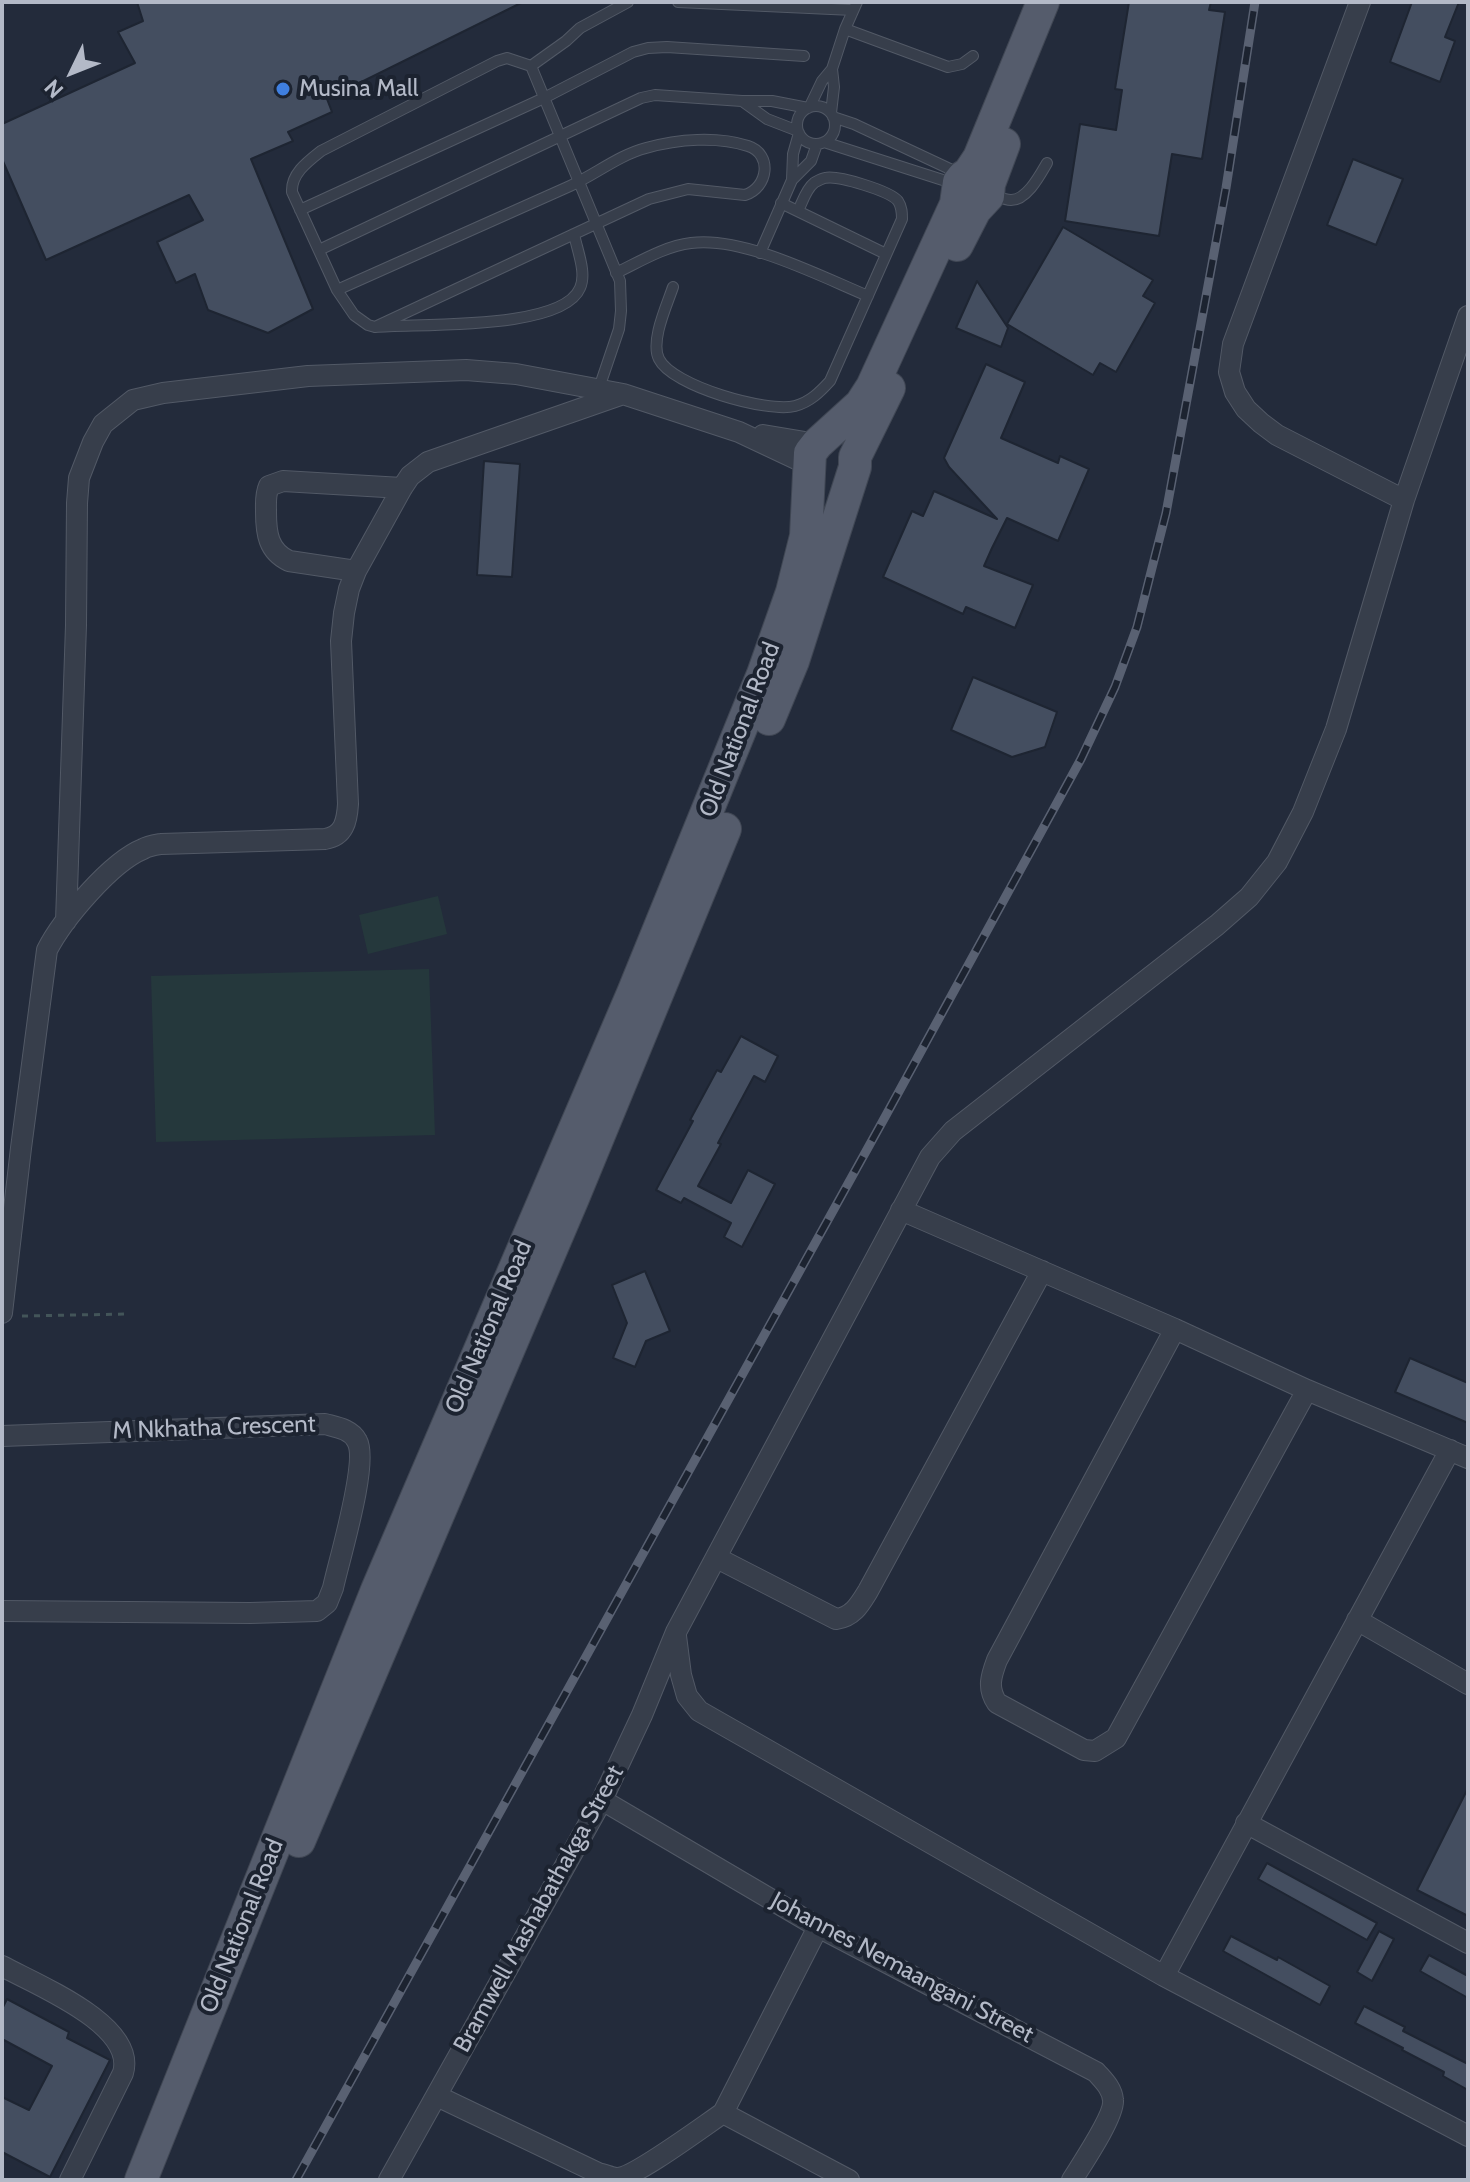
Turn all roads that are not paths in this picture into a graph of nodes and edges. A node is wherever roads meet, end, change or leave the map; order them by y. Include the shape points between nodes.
1 (628, 2) edge
2 (678, 2) edge
3 (1043, 2) edge
4 (1066, 2) edge
5 (1360, 2) edge
6 (855, 6) edge
7 (845, 29) junction
8 (804, 56) dead end
9 (973, 56) dead end
10 (531, 66) junction
11 (832, 69) junction
12 (544, 98) junction
13 (742, 101) junction
14 (809, 107) junction
15 (832, 115) junction
16 (799, 132) junction
17 (559, 135) junction
18 (821, 143) junction
19 (1047, 163) dead end
20 (792, 180) junction
21 (579, 182) junction
22 (973, 187) junction
23 (781, 203) junction
24 (300, 210) junction
25 (798, 211) junction
26 (596, 224) junction
27 (574, 234) junction
28 (319, 250) junction
29 (760, 253) junction
30 (886, 254) junction
31 (616, 273) junction
32 (673, 287) dead end
33 (337, 290) junction
34 (868, 296) junction
35 (1468, 316) edge
36 (375, 327) junction
37 (599, 388) junction
38 (623, 394) junction
39 (814, 454) junction
40 (853, 466) junction
41 (402, 488) junction
42 (1404, 500) junction
43 (356, 571) junction
44 (66, 921) junction
45 (901, 1210) junction
46 (1042, 1271) junction
47 (10, 1314) edge
48 (1175, 1329) junction
49 (1307, 1390) junction
50 (2, 1436) edge
51 (1459, 1454) edge
52 (717, 1558) junction
53 (2, 1611) edge
54 (1357, 1620) junction
55 (676, 1632) junction
56 (1468, 1684) edge
57 (602, 1800) junction
58 (1246, 1823) junction
59 (818, 1927) junction
60 (1468, 1943) edge
61 (2, 1966) edge
62 (1164, 1976) junction
63 (437, 2096) junction
64 (723, 2113) junction
65 (1468, 2136) edge
66 (70, 2180) edge
67 (141, 2180) edge
68 (161, 2180) edge
69 (389, 2180) edge
70 (849, 2180) edge
71 (1072, 2180) edge

1 - 10 lane via 580,28
2 - 6 lane
3 - 22 main road, Old National Road via 979,158
4 - 22 main road, Old National Road
5 - 42 street via 1233,344 1229,372 1246,409 1277,435
6 - 7 lane
7 - 9 lane via 948,67
7 - 11 lane
8 - 12 lane via 648,48
10 - 12 lane
10 - 24 lane via 507,58 497,61 321,151 293,180
11 - 14 lane
11 - 15 lane
12 - 17 lane
12 - 24 lane
13 - 14 lane
13 - 16 lane
13 - 17 lane via 655,95
14 - 15 lane via 823,107
14 - 16 lane via 798,119
15 - 18 lane via 834,132
15 - 22 lane via 952,170
16 - 18 lane via 803,139
16 - 20 lane
17 - 21 lane
17 - 28 lane
18 - 20 lane
18 - 22 lane
19 - 22 lane via 1017,199
20 - 23 lane
21 - 26 lane
21 - 26 lane via 633,153 663,144 730,141 753,147 764,160 760,187 752,193 672,192
21 - 33 lane
22 - 39 main road, Old National Road via 956,204 872,387
22 - 40 main road, Old National Road via 975,210
23 - 25 lane
23 - 29 lane
24 - 28 lane
25 - 30 lane
25 - 30 lane via 809,189 826,177 894,197 902,216
26 - 27 lane
26 - 31 lane
27 - 36 lane
27 - 36 lane via 582,286 574,299 526,318
28 - 33 lane
29 - 31 lane via 690,243
29 - 34 lane
30 - 34 lane
31 - 37 lane via 619,329
32 - 34 lane via 655,342 659,360 689,384 783,408 811,400 830,381
33 - 36 lane via 354,315
35 - 42 street, Bramwell Mashabathakga Street
37 - 38 street
37 - 44 street via 466,370 308,376 133,400 103,424 79,478 77,503
38 - 39 street
38 - 41 street via 428,462
39 - 40 main road via 815,477 823,484 843,482
39 - 67 main road, Old National Road via 806,536 763,674 633,993 377,1590
40 - 68 main road, Old National Road via 793,661 673,959 262,1928
41 - 43 street
41 - 43 street via 283,481 269,486 266,533 278,556
42 - 45 street, Bramwell Mashabathakga Street via 1336,729 1277,862 1217,925 953,1131 930,1157
43 - 44 street via 341,641 348,804 344,828 325,839 143,848 115,867
44 - 47 street via 47,950 44,970
45 - 46 street
45 - 52 street, Bramwell Mashabathakga Street
46 - 48 street
46 - 52 street via 868,1591 849,1616 836,1619
48 - 49 street
48 - 49 street via 992,1674 991,1694 997,1703 1084,1750 1095,1751 1116,1738
49 - 51 street
50 - 53 street, M Nkhatha Crescent via 325,1424 355,1437 360,1448 333,1588 317,1611
51 - 54 street
52 - 55 street, Bramwell Mashabathakga Street
54 - 56 street
54 - 58 street
55 - 57 street, Bramwell Mashabathakga Street
55 - 62 street via 687,1696 699,1711
57 - 59 street, Johannes Nemaangani Street
57 - 63 street, Bramwell Mashabathakga Street
58 - 60 street
58 - 62 street
59 - 64 street
59 - 71 street, Johannes Nemaangani Street via 1096,2072 1114,2103
61 - 66 street via 94,2016 122,2047 123,2073
62 - 65 street
63 - 64 street via 618,2178
63 - 69 street, Bramwell Mashabathakga Street
64 - 70 street

